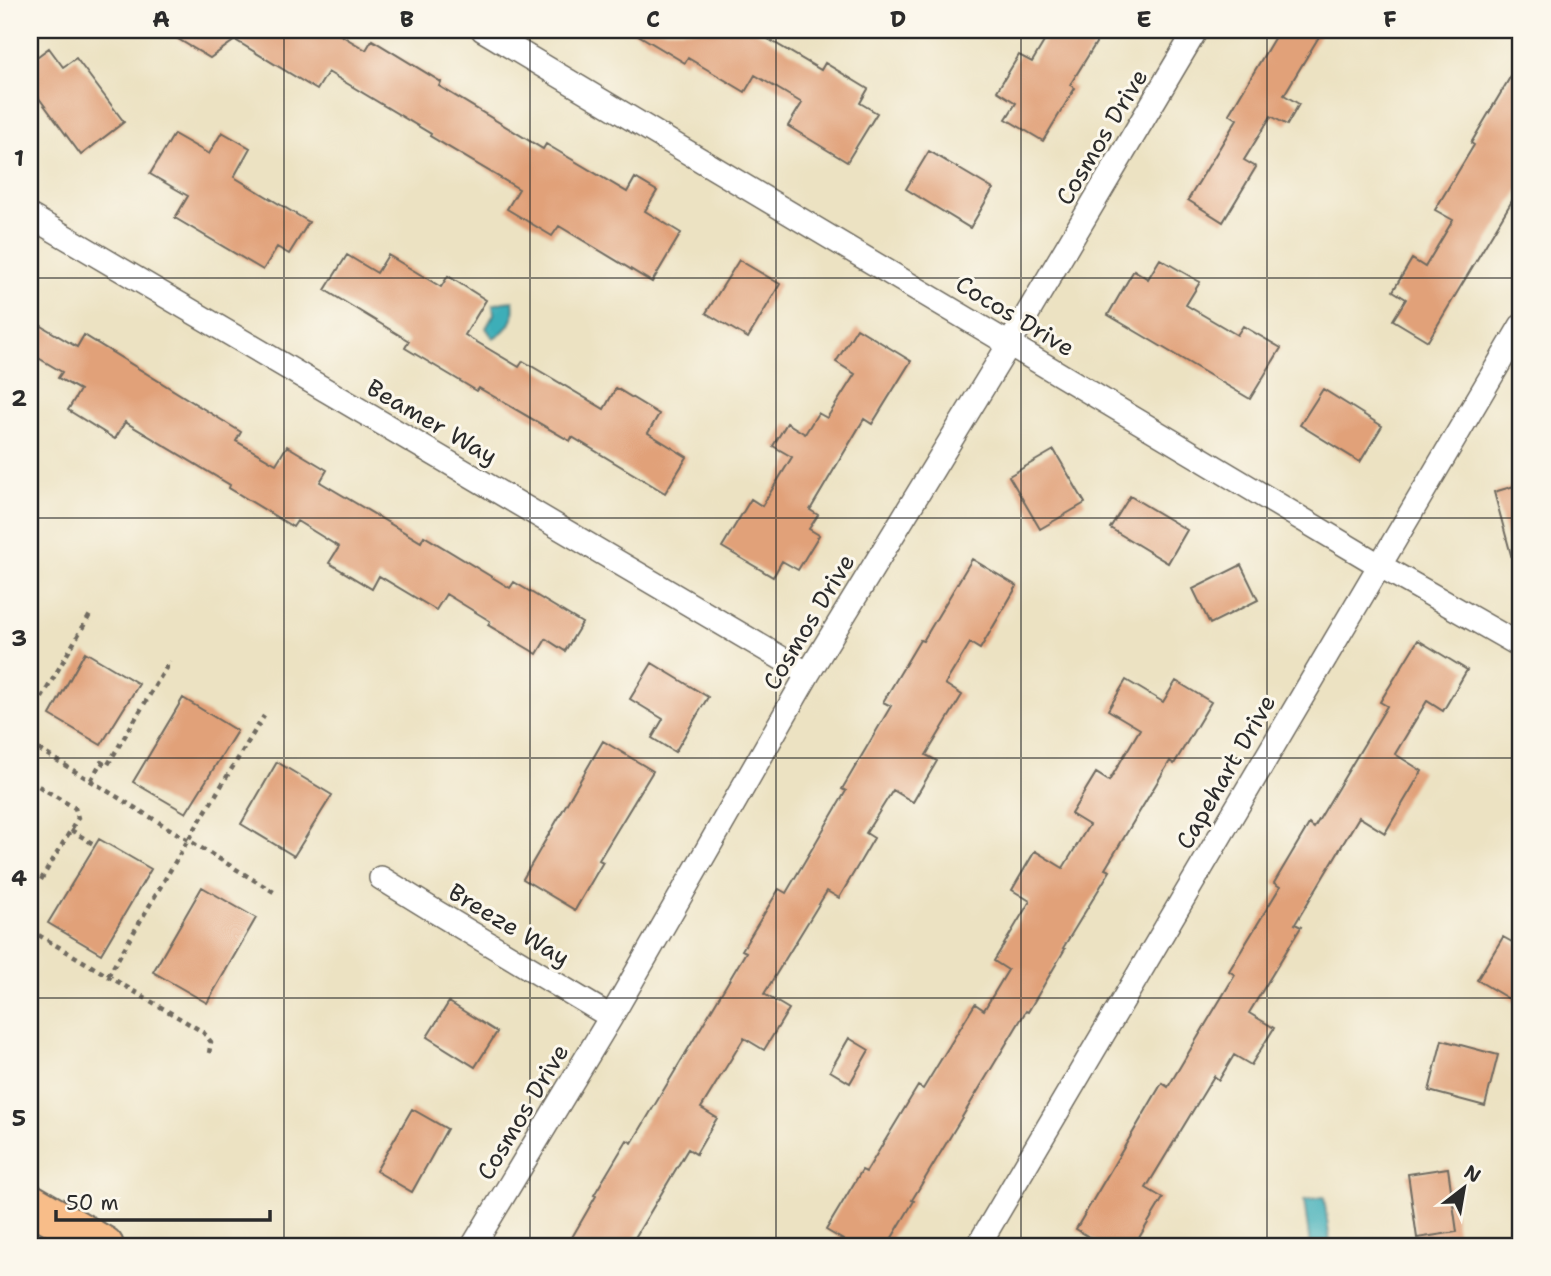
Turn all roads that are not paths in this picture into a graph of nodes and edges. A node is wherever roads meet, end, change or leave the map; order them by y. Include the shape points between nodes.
1 (483, 30) edge
2 (1196, 30) edge
3 (30, 216) edge
4 (1521, 326) edge
5 (1010, 343) junction
6 (1379, 565) junction
7 (1521, 646) edge
8 (808, 674) junction
9 (381, 878) dead end
10 (611, 1017) junction
11 (30, 1203) edge
12 (104, 1246) edge
13 (474, 1246) edge
14 (978, 1246) edge

1 - 5 street, Cocos Drive
2 - 5 street, Cosmos Drive
3 - 8 street, Beamer Way
4 - 6 street, Capehart Drive
5 - 6 street, Cocos Drive
5 - 8 street, Cosmos Drive
6 - 7 street, Cocos Drive
6 - 14 street, Capehart Drive
8 - 10 street, Cosmos Drive
9 - 10 street, Breeze Way
10 - 13 street, Cosmos Drive
11 - 12 highway

